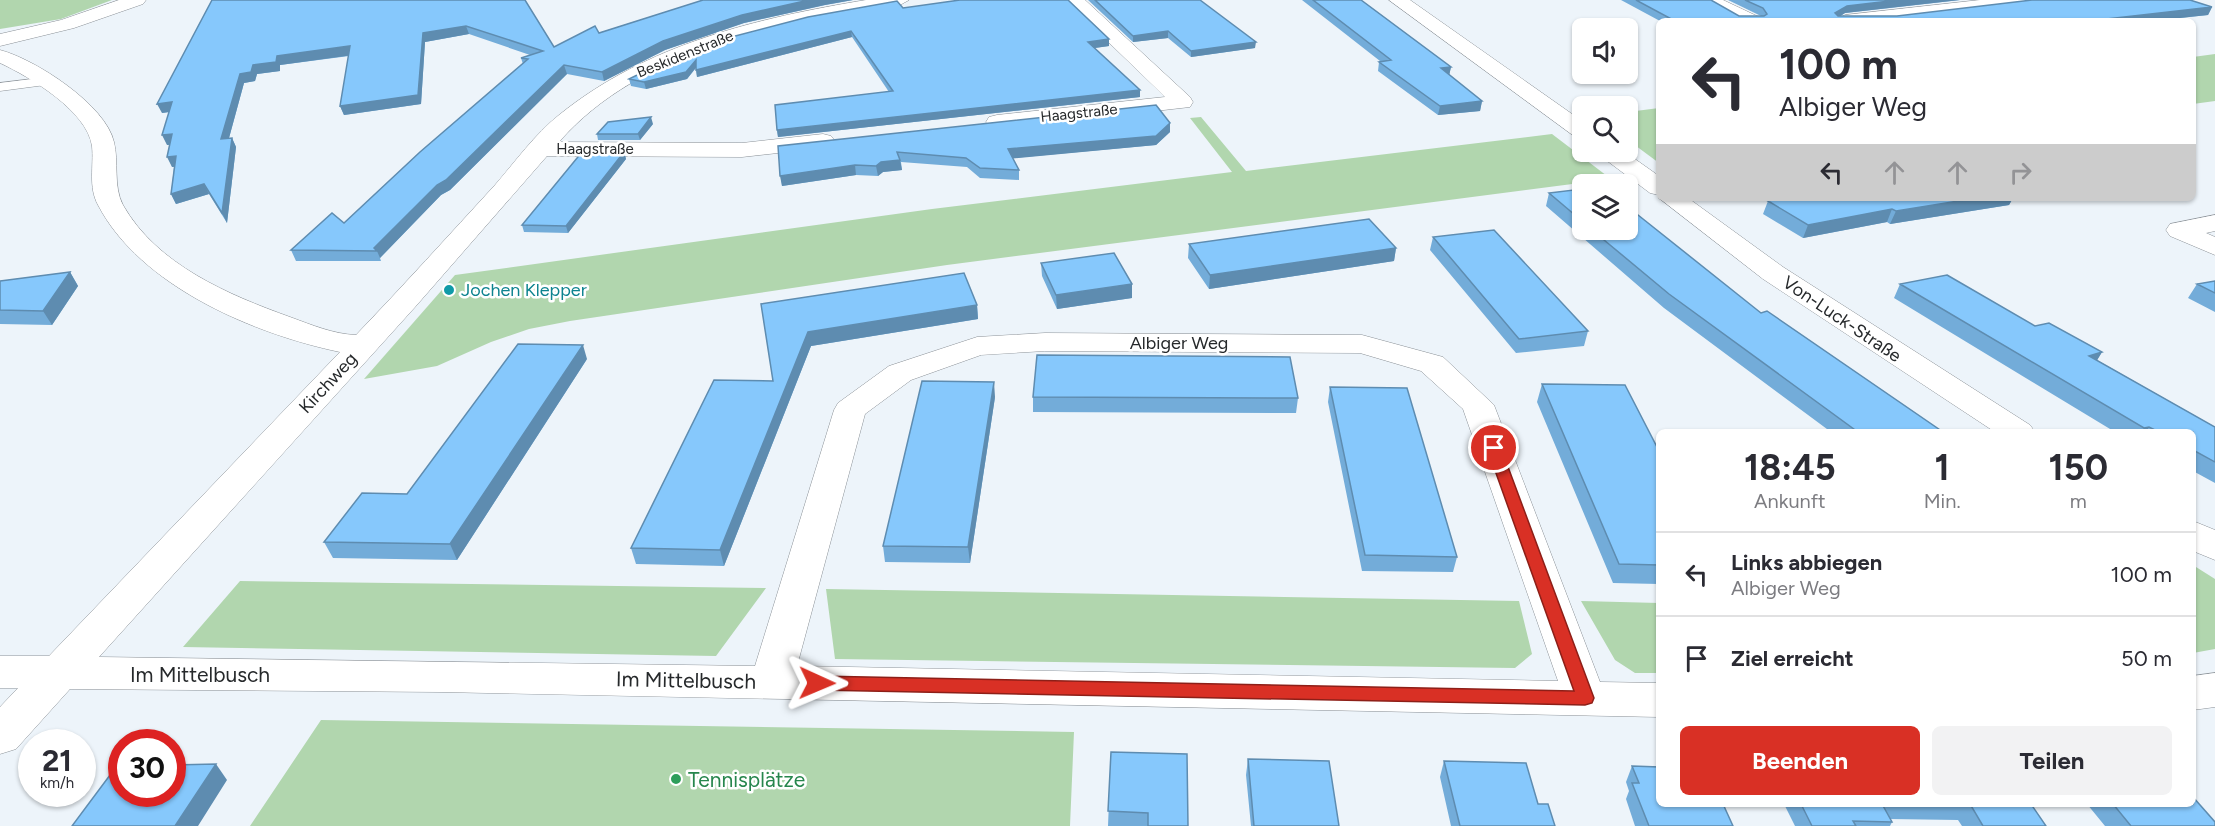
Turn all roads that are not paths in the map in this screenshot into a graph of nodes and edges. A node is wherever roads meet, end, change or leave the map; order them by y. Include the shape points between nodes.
1 (137, 0) edge
2 (900, 0) edge
3 (1074, 0) edge
4 (1398, 0) edge
5 (1708, 0) edge
6 (2028, 0) edge
7 (1746, 18) edge
8 (1871, 18) edge
9 (0, 40) edge
10 (0, 56) edge
11 (48, 81) junction
12 (0, 87) edge
13 (1572, 124) edge
14 (974, 125) edge
15 (847, 139) edge
16 (540, 148) junction
17 (1624, 162) edge
18 (1656, 186) edge
19 (1676, 201) edge
20 (2215, 223) edge
21 (2215, 247) edge
22 (364, 345) junction
23 (2013, 429) edge
24 (2196, 536) edge
25 (2215, 547) edge
26 (0, 672) edge
27 (59, 674) junction
28 (771, 682) junction
29 (2215, 690) edge
30 (2196, 693) edge
31 (1585, 698) junction
32 (1656, 700) edge
33 (0, 736) edge

1 - 9 street via 67,24
2 - 16 street, Beskidenstraße via 803,16 708,42 652,65 609,88 566,121
3 - 14 street, Haagstraße via 1182,102
4 - 13 street
5 - 7 street
6 - 8 street
10 - 11 street, Kirchweg
11 - 12 lane
11 - 22 street, Kirchweg via 70,97 101,135 109,201 128,231 155,259 195,287 250,313 336,344
15 - 16 street, Haagstraße via 742,150
16 - 22 street, Beskidenstraße
17 - 18 street
19 - 23 street, Von-Luck-Straße via 1773,273
20 - 21 street via 2179,230
22 - 27 street, Kirchweg
24 - 25 street
26 - 27 street, Im Mittelbusch
27 - 28 street, Im Mittelbusch
27 - 33 street, Kirchweg
28 - 31 street, Im Mittelbusch
28 - 31 street, Albiger Weg via 850,410 900,373 977,346 1045,342 1362,344 1432,363 1478,405
29 - 30 street
31 - 32 street, Im Mittelbusch

